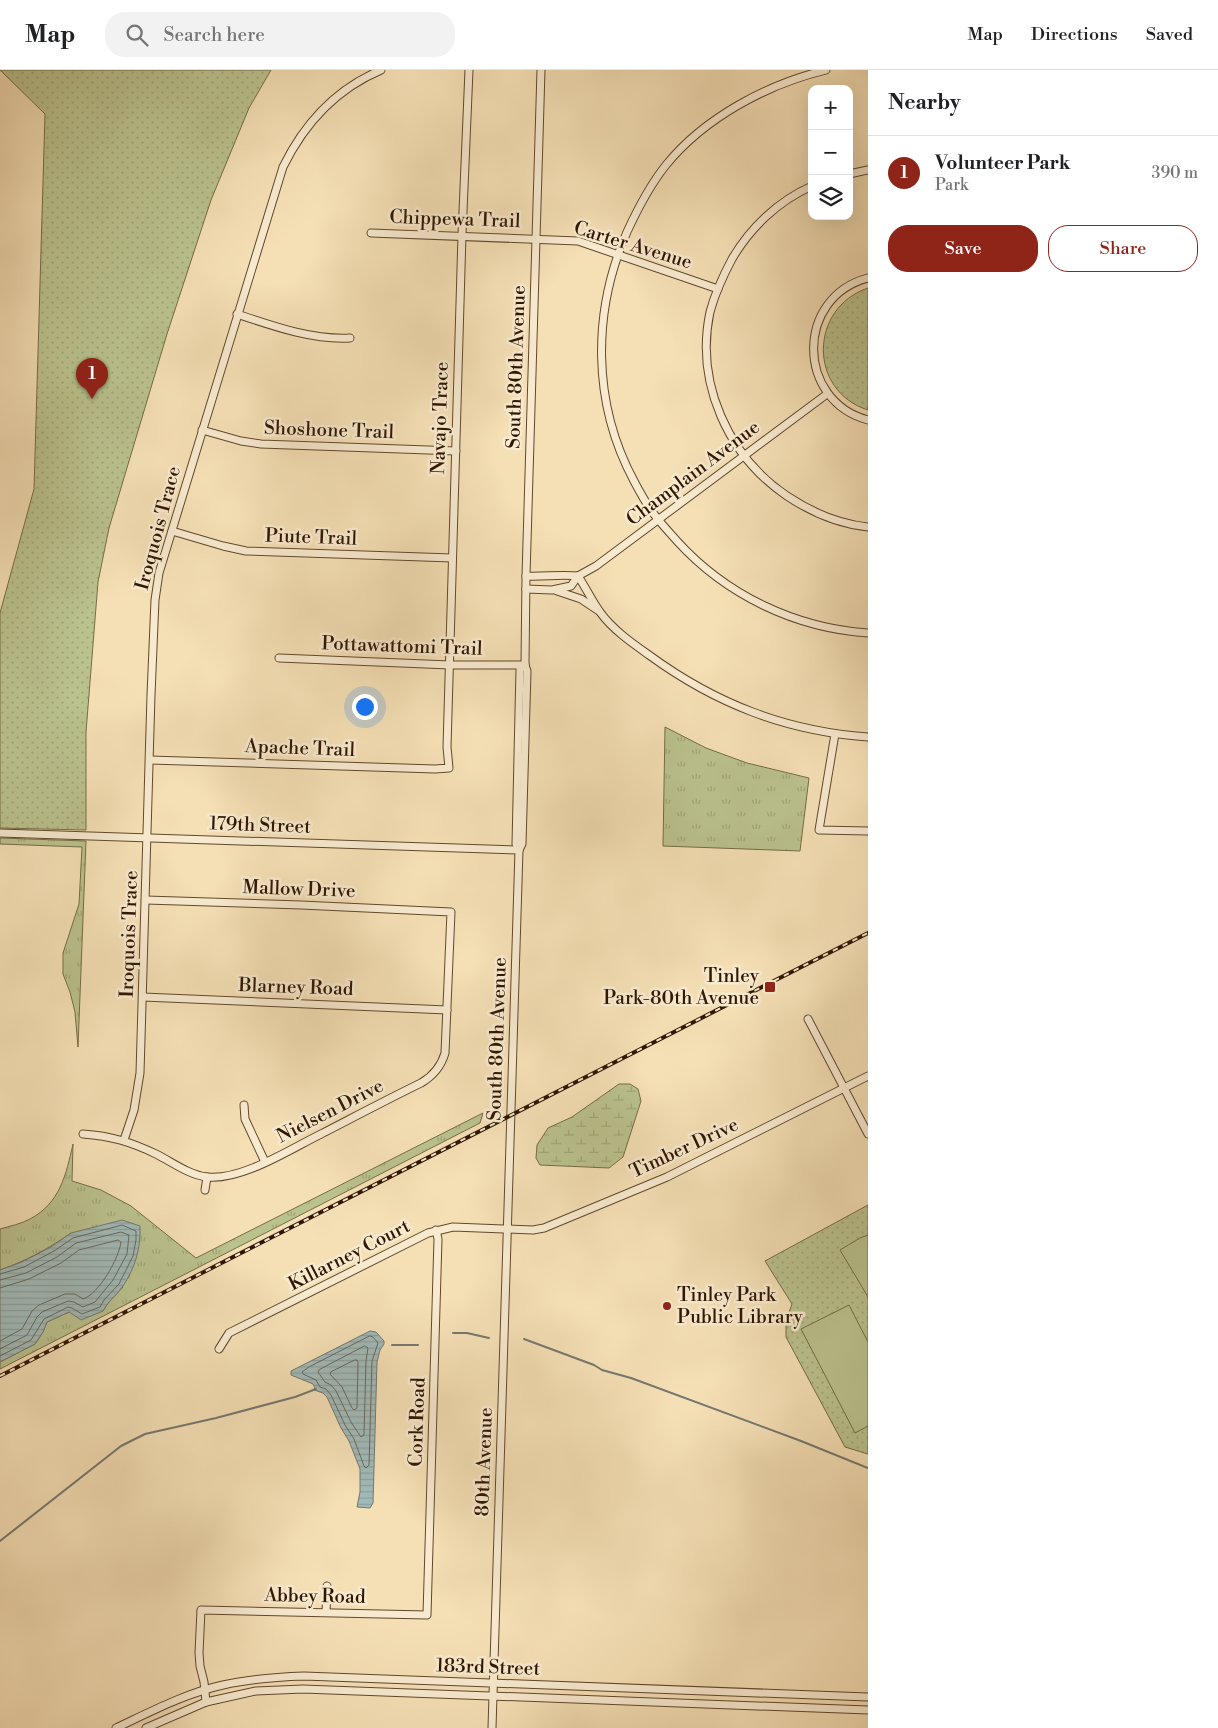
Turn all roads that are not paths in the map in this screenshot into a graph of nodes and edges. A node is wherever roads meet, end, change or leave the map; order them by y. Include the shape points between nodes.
1 (381, 70) edge
2 (469, 70) edge
3 (541, 70) edge
4 (826, 70) edge
5 (868, 170) edge
6 (853, 173) edge
7 (808, 188) edge
8 (372, 233) dead end
9 (462, 235) junction
10 (536, 238) junction
11 (617, 255) junction
12 (868, 278) edge
13 (718, 289) junction
14 (237, 314) junction
15 (350, 338) dead end
16 (827, 394) junction
17 (868, 420) edge
18 (202, 430) junction
19 (456, 451) junction
20 (743, 456) junction
21 (658, 520) junction
22 (868, 527) edge
23 (172, 531) junction
24 (452, 558) junction
25 (526, 576) junction
26 (578, 576) junction
27 (526, 589) junction
28 (552, 590) junction
29 (601, 613) junction
30 (868, 633) edge
31 (279, 658) dead end
32 (450, 665) junction
33 (525, 665) junction
34 (835, 734) junction
35 (868, 737) edge
36 (150, 760) junction
37 (449, 768) joint
38 (868, 831) edge
39 (0, 833) edge
40 (148, 838) junction
41 (519, 850) junction
42 (146, 900) junction
43 (451, 912) joint
44 (143, 997) junction
45 (447, 1010) junction
46 (808, 1018) dead end
47 (868, 1076) edge
48 (844, 1088) junction
49 (244, 1105) dead end
50 (83, 1134) dead end
51 (868, 1134) edge
52 (124, 1140) junction
53 (265, 1162) junction
54 (208, 1177) junction
55 (205, 1190) dead end
56 (507, 1229) junction
57 (436, 1230) junction
58 (218, 1349) dead end
59 (327, 1586) dead end
60 (326, 1612) junction
61 (427, 1615) joint
62 (494, 1684) junction
63 (205, 1690) junction
64 (493, 1696) junction
65 (868, 1697) edge
66 (206, 1702) junction
67 (868, 1710) edge
68 (116, 1728) edge
69 (146, 1728) edge
70 (492, 1728) edge

1 - 14 street, Iroquois Trace via 336,97 309,124 289,154 278,178
2 - 9 street, Navajo Trace
3 - 10 street, South 80th Avenue
4 - 11 street via 795,78 760,94 694,137 666,165 639,206
5 - 6 street
7 - 13 street via 778,206 756,227 736,252
8 - 9 street, Chippewa Trail
9 - 10 street, Chippewa Trail
9 - 19 street, Navajo Trace
10 - 11 street, Carter Avenue via 578,240
10 - 25 street, South 80th Avenue
11 - 13 street, Carter Avenue
11 - 21 street via 605,300 601,355 604,390 621,452 641,494
12 - 16 street via 836,295 824,309 816,328 812,346 816,371
13 - 20 street via 710,313 708,371 719,414
14 - 15 street via 314,336
14 - 18 street, Iroquois Trace
16 - 17 street via 838,405
16 - 20 street, Champlain Avenue
18 - 19 street, Shoshone Trail via 261,444
18 - 23 street, Iroquois Trace
19 - 24 street, Navajo Trace
20 - 21 street, Champlain Avenue
20 - 22 street via 769,483 805,508
21 - 26 street, Champlain Avenue
21 - 30 street via 709,571 762,605 818,626
23 - 24 street, Piute Trail via 246,551
23 - 36 street, Iroquois Trace via 156,590
24 - 32 street, Navajo Trace
25 - 26 street, Champlain Avenue
25 - 27 street, South 80th Avenue
26 - 28 street, Champlain Avenue via 570,586
26 - 29 street
27 - 28 street, Champlain Avenue
27 - 33 street, South 80th Avenue
28 - 29 street via 581,599
29 - 34 street via 640,649 710,694 763,717
31 - 32 street, Pottawattomi Trail
32 - 33 street, Pottawattomi Trail
32 - 37 street, Navajo Trace
33 - 41 street, South 80th Avenue via 522,844
34 - 35 street
34 - 38 street via 819,830
36 - 37 street, Apache Trail
36 - 40 street, Iroquois Trace
39 - 40 street, 179th Street
40 - 41 street, 179th Street
40 - 42 street, Iroquois Trace
41 - 56 street, South 80th Avenue
42 - 43 street, Mallow Drive
42 - 44 street, Iroquois Trace
43 - 45 street, Nielsen Drive
44 - 45 street, Blarney Road
44 - 52 street, Iroquois Trace via 140,1073 134,1110
45 - 53 street, Nielsen Drive via 445,1053 428,1078
46 - 48 street
47 - 48 street, Timber Drive
48 - 51 street
48 - 56 street, Timber Drive via 667,1177 544,1228
49 - 53 street via 245,1119
50 - 52 street, Nielsen Drive
52 - 54 street, Nielsen Drive
53 - 54 street, Nielsen Drive via 238,1174
54 - 55 street
56 - 57 street, Killarney Court via 454,1227
56 - 62 street, 80th Avenue
57 - 58 street, Killarney Court via 229,1333
57 - 61 street, Cork Road
59 - 60 street
60 - 61 street, Abbey Road
60 - 63 street, Abbey Road via 201,1610 199,1653
62 - 63 street, 183rd Street via 304,1676 247,1680
62 - 64 street, 80th Avenue
62 - 65 street, 183rd Street
63 - 66 street
63 - 68 street, 183rd Street
64 - 66 street, 183rd Street via 303,1689 256,1691
64 - 67 street, 183rd Street
64 - 70 street
66 - 69 street, 183rd Street

